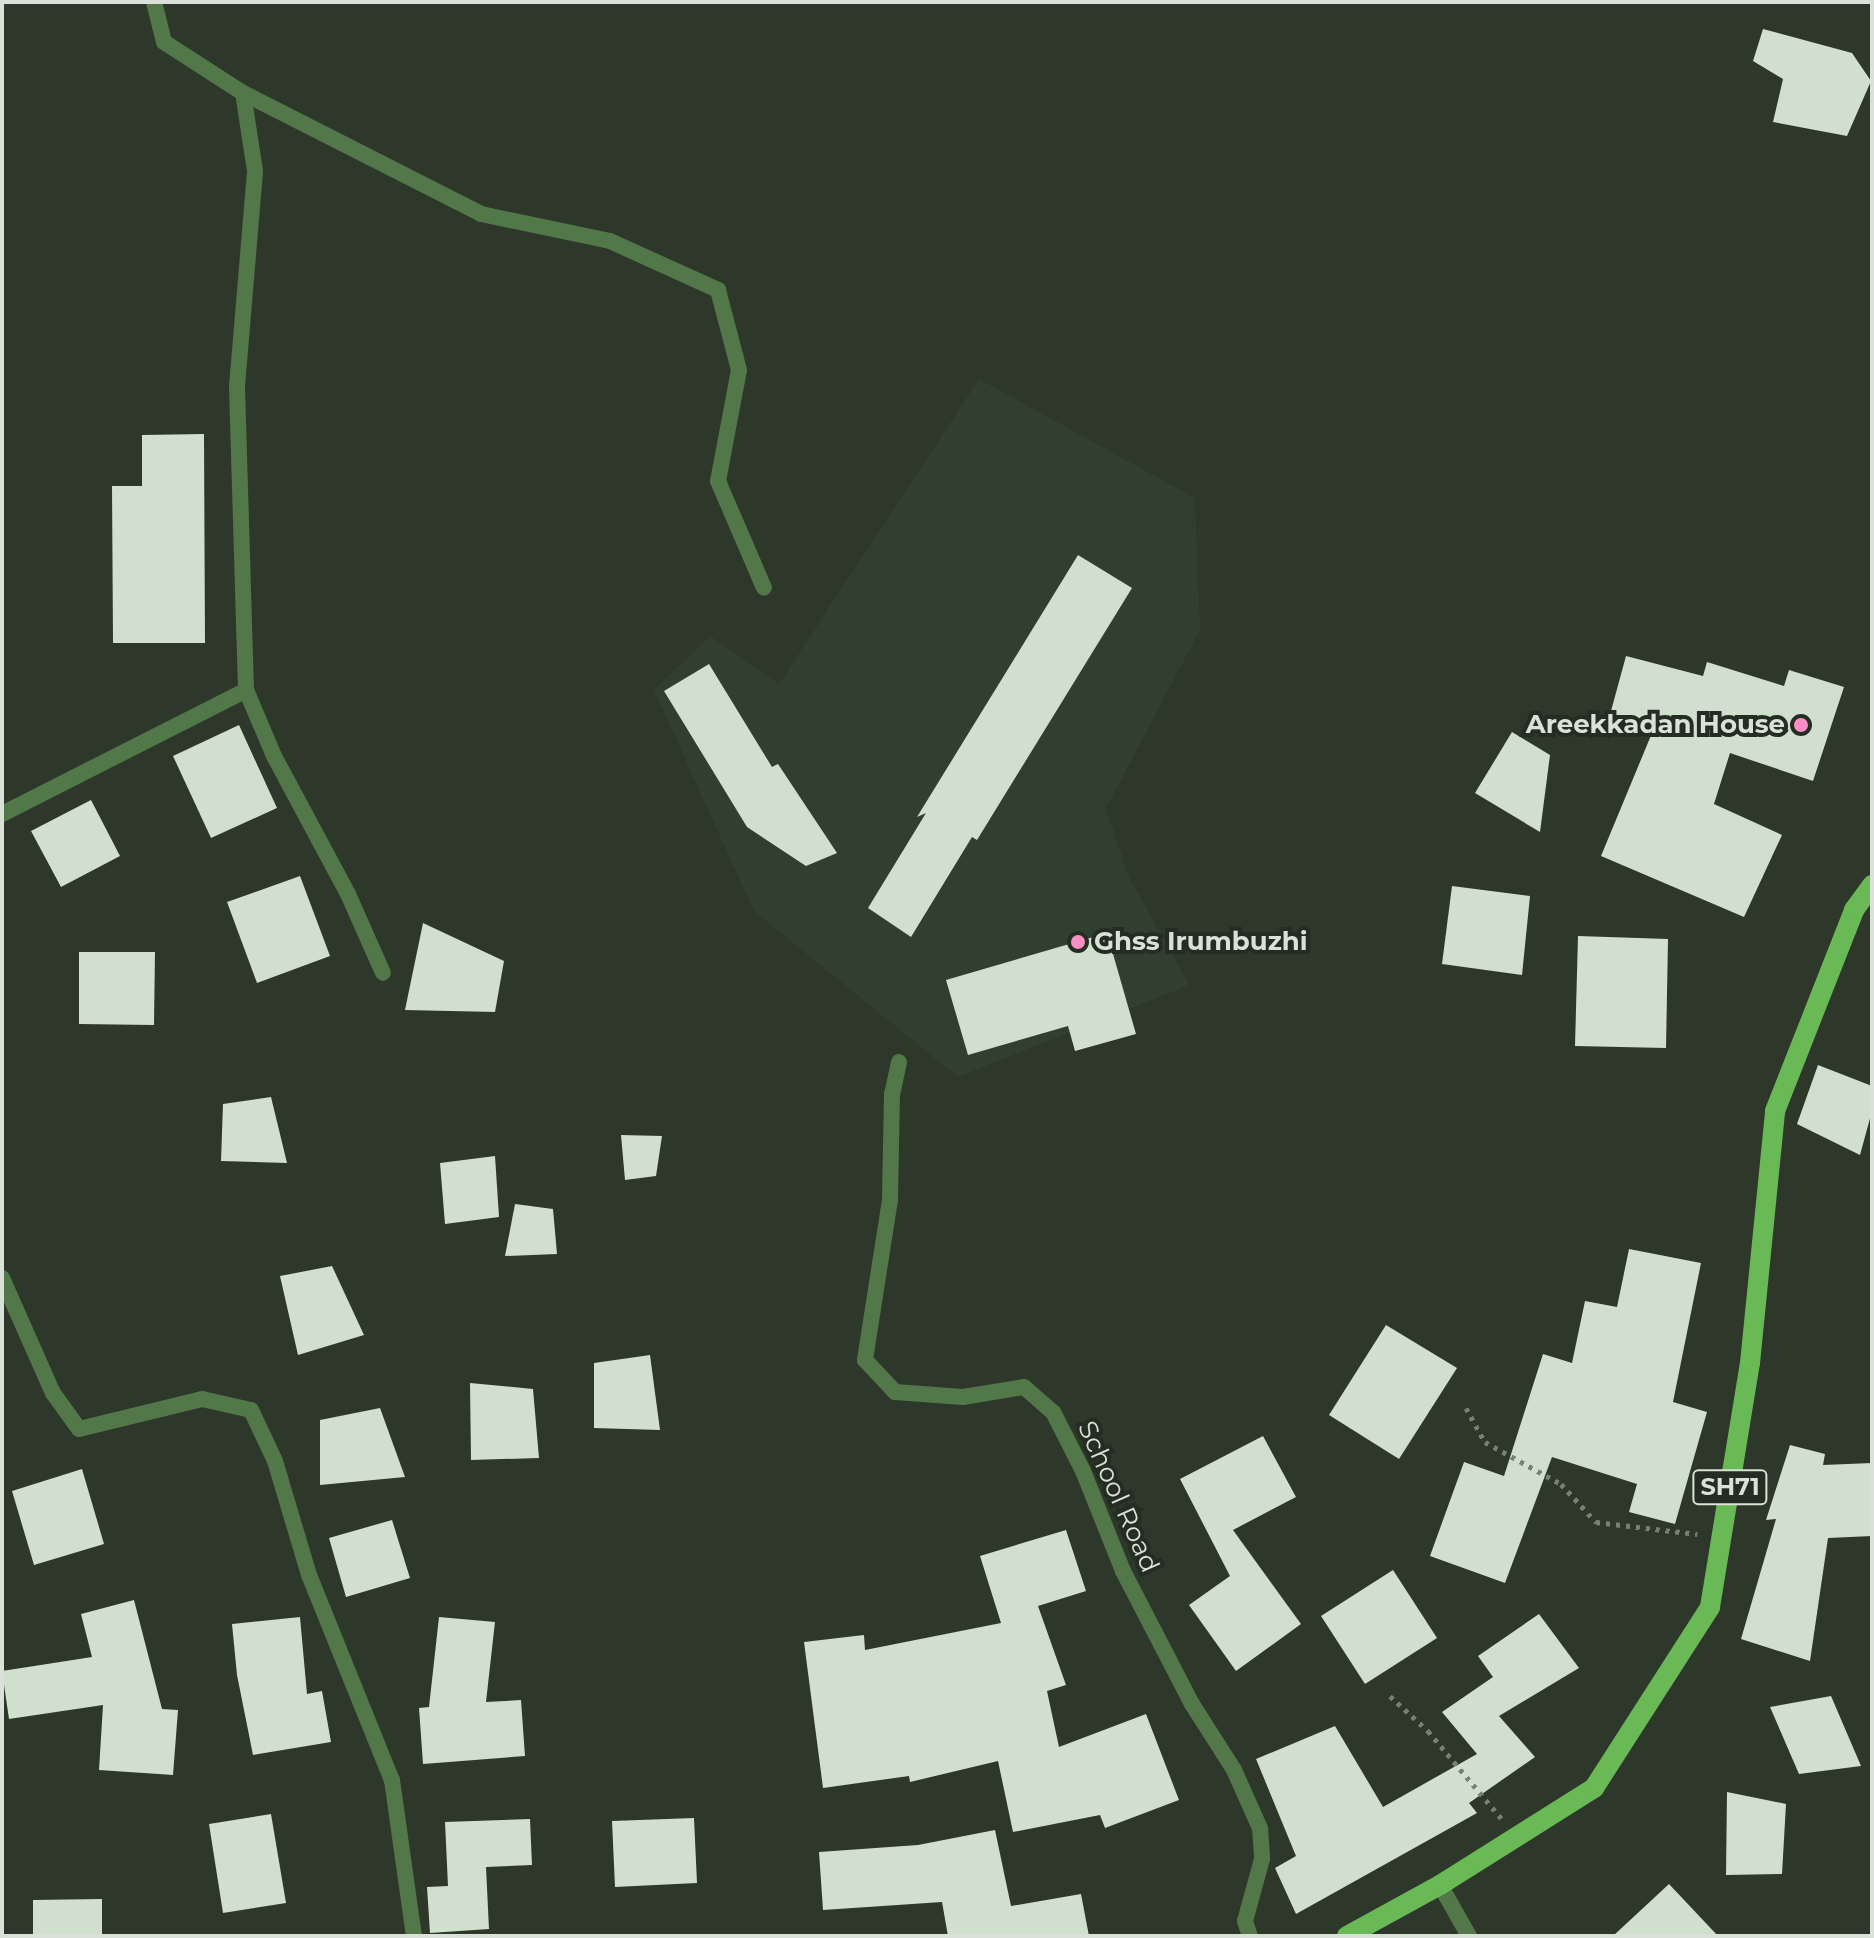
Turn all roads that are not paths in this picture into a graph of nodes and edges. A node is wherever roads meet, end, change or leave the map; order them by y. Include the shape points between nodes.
1 (154, 2) edge
2 (243, 93) junction
3 (764, 588) dead end
4 (246, 690) junction
5 (2, 814) edge
6 (1872, 885) edge
7 (383, 973) dead end
8 (899, 1062) dead end
9 (2, 1278) edge
10 (1440, 1885) junction
11 (414, 1936) edge
12 (1250, 1936) edge
13 (1347, 1936) edge
14 (1469, 1936) edge

1 - 2 street via 164,42
2 - 3 street via 481,214 610,241 718,290 739,370 718,481
2 - 4 street via 255,171 237,386
4 - 5 street
4 - 7 street
6 - 10 main road, SH71 via 1854,910 1775,1111 1750,1363 1710,1607 1594,1788
8 - 12 street, School Road via 892,1094 890,1200 865,1360 895,1392 963,1397 1024,1387 1053,1412 1123,1571 1192,1704 1234,1770 1260,1828 1262,1859 1245,1921
9 - 11 street via 53,1393 79,1429 202,1399 251,1410 275,1461 309,1575 392,1780
10 - 13 main road, SH71
10 - 14 street

